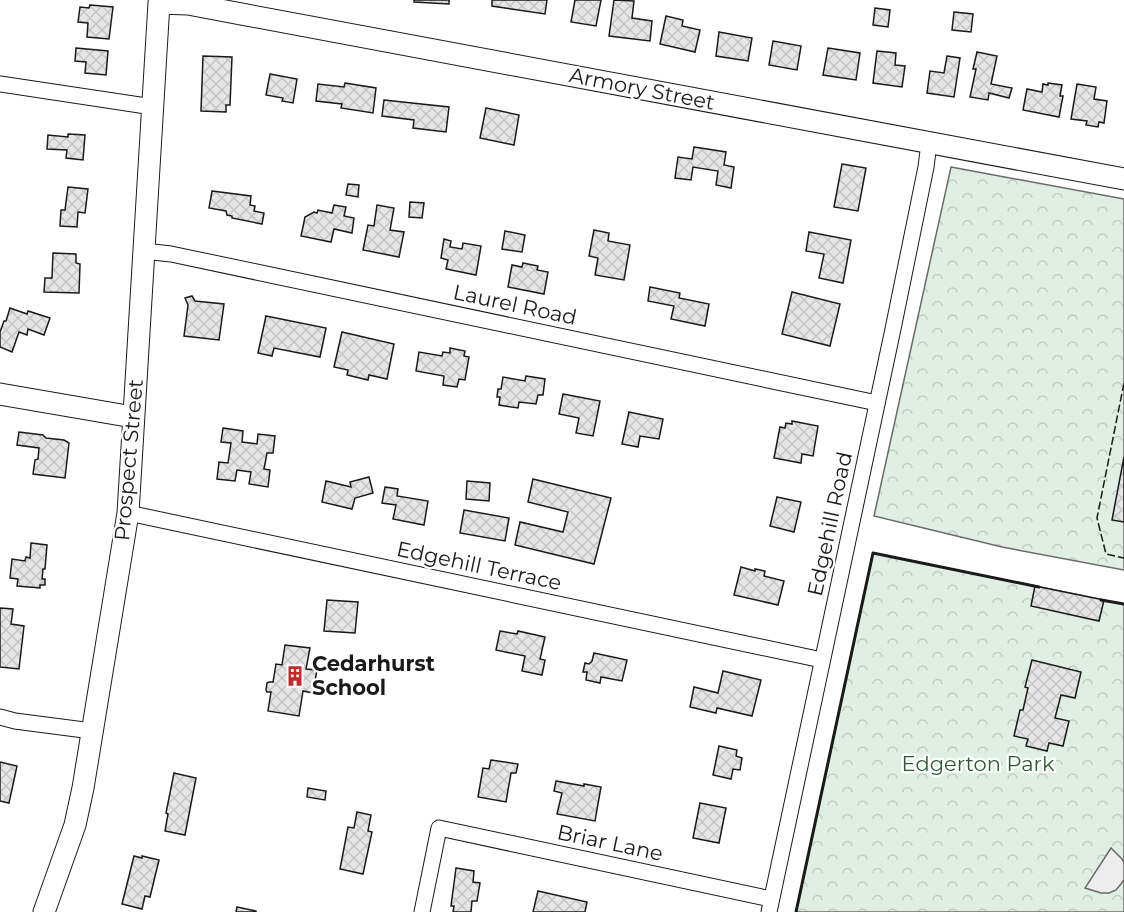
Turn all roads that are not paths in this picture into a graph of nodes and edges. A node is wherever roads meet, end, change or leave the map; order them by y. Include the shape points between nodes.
1 (159, 1) edge
2 (0, 84) edge
3 (153, 106) junction
4 (929, 143) junction
5 (1124, 179) edge
6 (144, 251) junction
7 (0, 394) edge
8 (877, 403) junction
9 (133, 417) junction
10 (128, 513) junction
11 (822, 660) junction
12 (0, 717) edge
13 (92, 731) junction
14 (770, 905) edge
15 (44, 912) edge
16 (422, 912) edge

1 - 3 main road, Prospect Street
1 - 4 main road, Armory Street
2 - 3 street
3 - 6 main road, Prospect Street
4 - 5 main road, Armory Street
4 - 8 street, Edgehill Road
6 - 8 street, Laurel Road via 183,256
6 - 9 main road, Prospect Street
7 - 9 main road
8 - 11 street, Edgehill Road
9 - 10 main road, Prospect Street
10 - 11 street, Edgehill Terrace
10 - 13 main road, Prospect Street
11 - 14 street, Edgehill Road
12 - 13 street
13 - 15 main road, Prospect Street via 75,825
14 - 16 street, Briar Lane via 439,828

